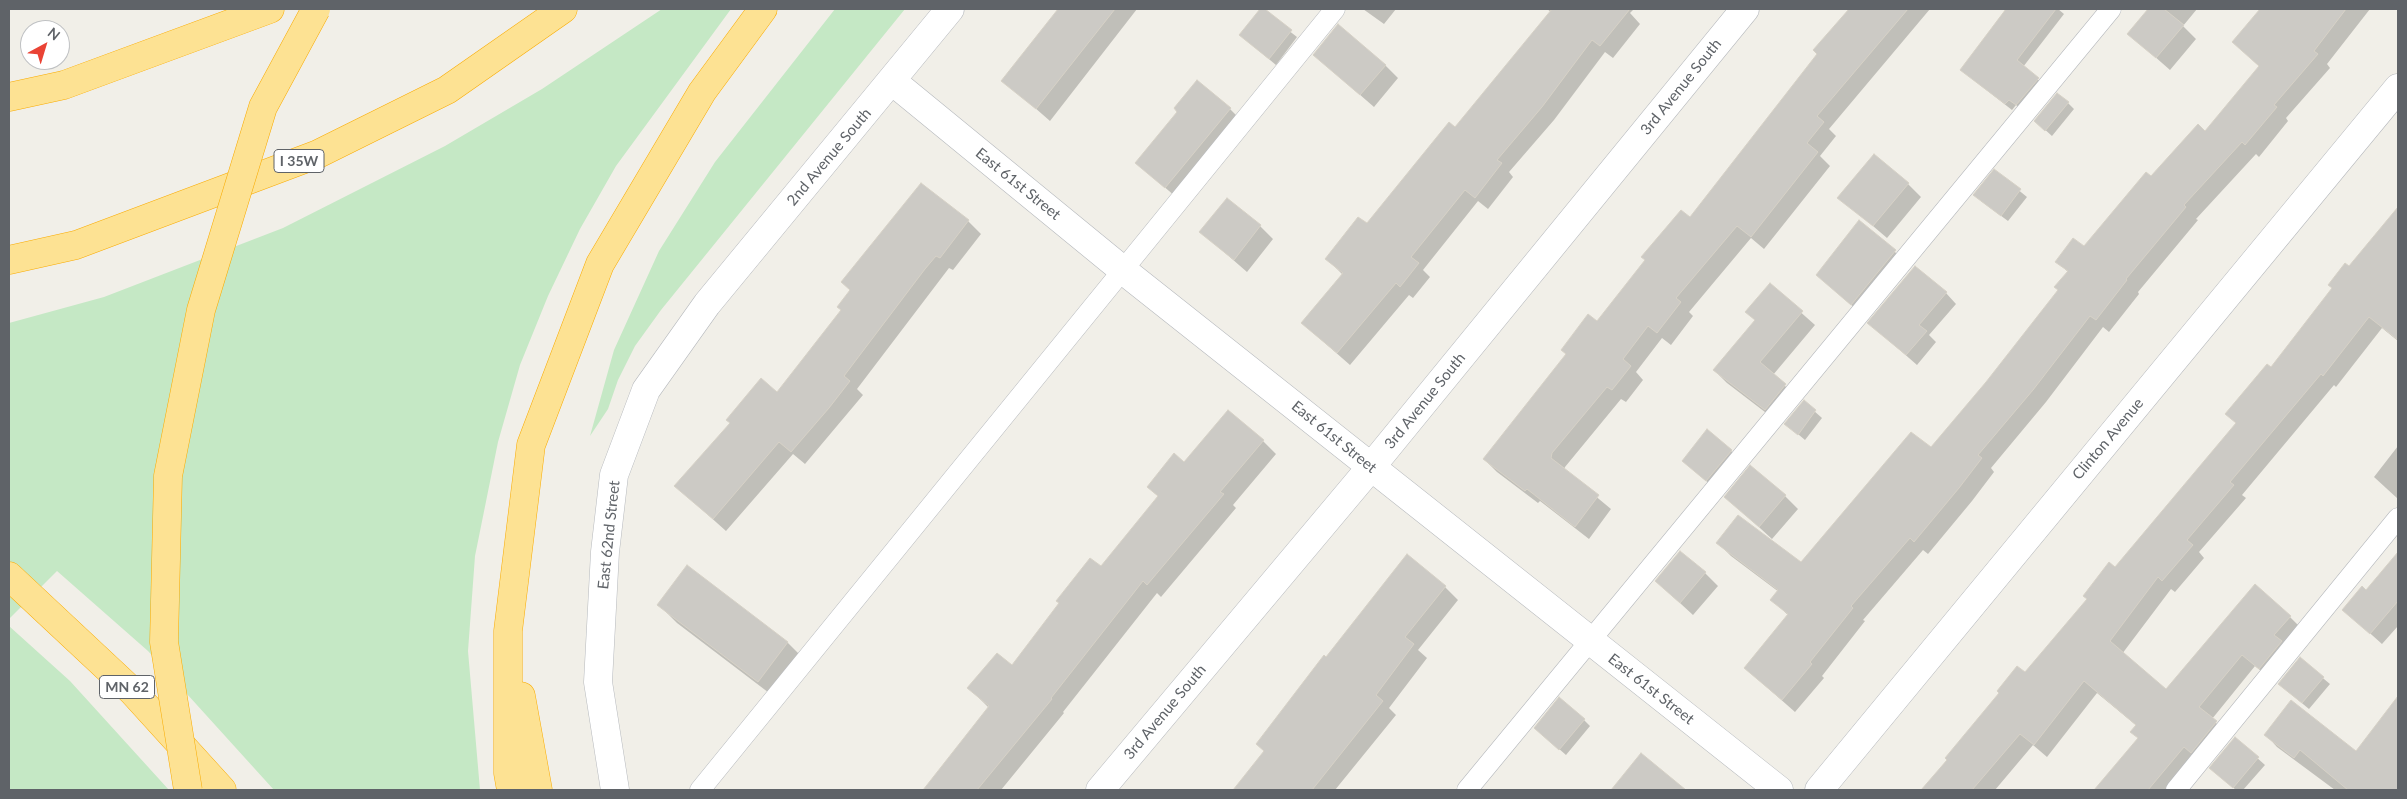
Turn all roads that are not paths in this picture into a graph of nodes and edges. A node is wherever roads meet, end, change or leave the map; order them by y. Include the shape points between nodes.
1 (270, 9) edge
2 (316, 9) edge
3 (563, 9) edge
4 (763, 9) edge
5 (950, 9) edge
6 (1335, 9) edge
7 (1745, 9) edge
8 (2111, 9) edge
9 (892, 81) junction
10 (2398, 88) edge
11 (9, 97) edge
12 (9, 260) edge
13 (1124, 271) junction
14 (707, 304) joint
15 (1371, 467) junction
16 (2398, 518) edge
17 (17, 584) edge
18 (508, 631) junction
19 (1590, 640) junction
20 (188, 790) edge
21 (222, 790) edge
22 (511, 790) edge
23 (538, 790) edge
24 (615, 790) edge
25 (700, 790) edge
26 (1100, 790) edge
27 (1468, 790) edge
28 (1779, 790) edge
29 (1819, 790) edge
30 (2176, 790) edge

1 - 11 highway via 64,84
2 - 20 highway, bridge via 263,107 201,310 168,476 164,642
3 - 12 highway, I 35W via 448,90 318,154 76,245
4 - 18 highway via 702,92 600,264 531,445
5 - 9 street, 2nd Avenue South
6 - 13 lane
7 - 15 street, 3rd Avenue South
8 - 19 lane
9 - 13 street, East 61st Street
9 - 14 street, 2nd Avenue South
10 - 29 street, Clinton Avenue
13 - 15 street, East 61st Street
13 - 25 lane
14 - 24 street, East 62nd Street via 646,390 614,475 605,552 598,682
15 - 19 street, East 61st Street
15 - 26 street, 3rd Avenue South
16 - 30 lane
17 - 21 highway, MN 62 via 133,692
18 - 22 highway via 508,773
18 - 23 highway
19 - 27 lane
19 - 28 street, East 61st Street

